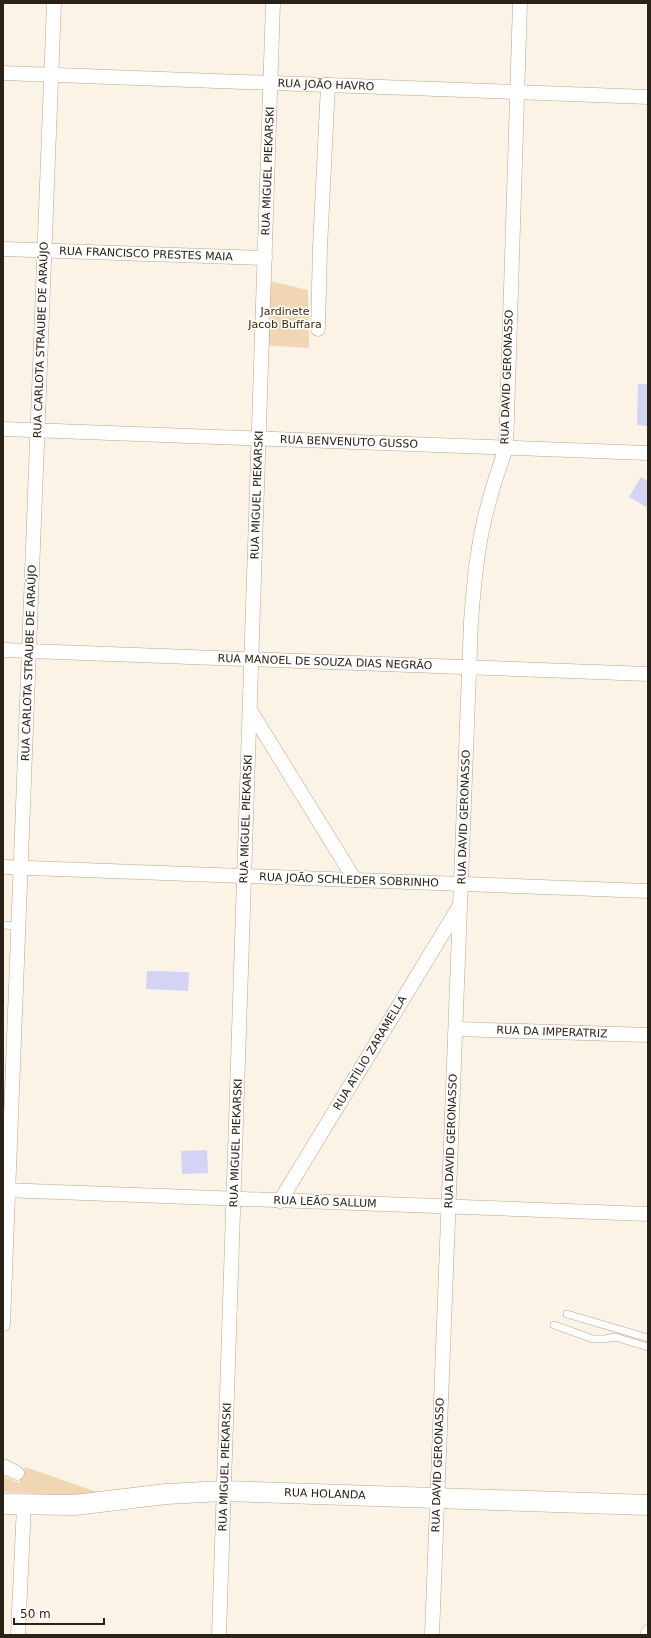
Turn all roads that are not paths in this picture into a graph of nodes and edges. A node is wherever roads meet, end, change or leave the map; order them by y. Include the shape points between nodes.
1 (54, 3) edge
2 (273, 3) edge
3 (520, 3) edge
4 (3, 73) edge
5 (51, 75) junction
6 (271, 83) junction
7 (328, 85) junction
8 (517, 92) junction
9 (648, 97) edge
10 (3, 249) edge
11 (44, 250) junction
12 (265, 258) junction
13 (318, 329) dead end
14 (3, 429) edge
15 (38, 430) junction
16 (259, 438) junction
17 (506, 448) junction
18 (648, 453) edge
19 (3, 650) edge
20 (29, 651) junction
21 (252, 659) junction
22 (470, 667) junction
23 (648, 674) edge
24 (250, 710) junction
25 (3, 867) edge
26 (21, 867) junction
27 (244, 876) junction
28 (355, 880) junction
29 (461, 884) junction
30 (648, 891) edge
31 (460, 906) junction
32 (3, 926) edge
33 (18, 926) junction
34 (456, 1029) junction
35 (648, 1035) edge
36 (6, 1190) edge
37 (234, 1199) junction
38 (280, 1200) junction
39 (448, 1207) junction
40 (648, 1214) edge
41 (567, 1314) dead end
42 (3, 1324) edge
43 (554, 1326) dead end
44 (648, 1338) edge
45 (648, 1347) edge
46 (3, 1466) edge
47 (17, 1473) dead end
48 (224, 1491) junction
49 (437, 1498) junction
50 (3, 1504) edge
51 (24, 1505) junction
52 (648, 1505) edge
53 (648, 1632) edge
54 (18, 1635) edge
55 (219, 1635) edge
56 (432, 1635) edge
57 (648, 1635) edge

1 - 5 street, RUA CARLOTA STRAUBE DE ARAÚJO
2 - 6 street, RUA MIGUEL PIEKARSKI
3 - 8 street, RUA DAVID GERONASSO
4 - 5 street, RUA JOÃO HAVRO
5 - 6 street, RUA JOÃO HAVRO
5 - 11 street, RUA CARLOTA STRAUBE DE ARAÚJO
6 - 7 street, RUA JOÃO HAVRO
6 - 12 street, RUA MIGUEL PIEKARSKI
7 - 8 street, RUA JOÃO HAVRO
7 - 13 street
8 - 9 street, RUA JOÃO HAVRO
8 - 17 street, RUA DAVID GERONASSO
10 - 11 street, RUA FRANCISCO PRESTES MAIA
11 - 12 street, RUA FRANCISCO PRESTES MAIA
11 - 15 street, RUA CARLOTA STRAUBE DE ARAÚJO
12 - 16 street, RUA MIGUEL PIEKARSKI
14 - 15 street, RUA BENVENUTO GUSSO
15 - 16 street, RUA BENVENUTO GUSSO
15 - 20 street, RUA CARLOTA STRAUBE DE ARAÚJO
16 - 17 street, RUA BENVENUTO GUSSO
16 - 21 street, RUA MIGUEL PIEKARSKI
17 - 18 street, RUA BENVENUTO GUSSO
17 - 22 street, RUA DAVID GERONASSO via 487,510 477,561
19 - 20 street, RUA MANOEL DE SOUZA DIAS NEGRÃO
20 - 21 street, RUA MANOEL DE SOUZA DIAS NEGRÃO
20 - 26 street, RUA CARLOTA STRAUBE DE ARAÚJO
21 - 22 street, RUA MANOEL DE SOUZA DIAS NEGRÃO
21 - 24 street, RUA MIGUEL PIEKARSKI
22 - 23 street, RUA MANOEL DE SOUZA DIAS NEGRÃO
22 - 29 street, RUA DAVID GERONASSO
24 - 27 street, RUA MIGUEL PIEKARSKI
24 - 28 street
25 - 26 street, RUA JOÃO SCHLEDER SOBRINHO
26 - 27 street, RUA JOÃO SCHLEDER SOBRINHO
26 - 33 street, RUA CARLOTA STRAUBE DE ARAÚJO
27 - 28 street, RUA JOÃO SCHLEDER SOBRINHO
27 - 37 street, RUA MIGUEL PIEKARSKI
28 - 29 street, RUA JOÃO SCHLEDER SOBRINHO
29 - 30 street, RUA JOÃO SCHLEDER SOBRINHO
29 - 31 street, RUA DAVID GERONASSO
31 - 34 street, RUA DAVID GERONASSO
31 - 38 street, RUA ATÍLIO ZARAMELLA
32 - 33 lane
33 - 36 street, RUA CARLOTA STRAUBE DE ARAÚJO
34 - 35 street, RUA DA IMPERATRIZ
34 - 39 street, RUA DAVID GERONASSO
36 - 37 street, RUA LEÃO SALLUM
36 - 42 street, RUA CARLOTA STRAUBE DE ARAÚJO
37 - 38 street, RUA LEÃO SALLUM
37 - 48 street, RUA MIGUEL PIEKARSKI
38 - 39 street, RUA LEÃO SALLUM
39 - 40 street, RUA LEÃO SALLUM
39 - 49 street, RUA DAVID GERONASSO
41 - 44 lane
43 - 45 lane via 593,1339 615,1337
46 - 47 street
48 - 49 main road, RUA HOLANDA
48 - 51 main road, RUA HOLANDA via 166,1494 75,1505
48 - 55 street, RUA MIGUEL PIEKARSKI
49 - 52 main road, RUA HOLANDA
49 - 56 street, RUA DAVID GERONASSO
50 - 51 main road, RUA HOLANDA
51 - 54 street
53 - 57 street

